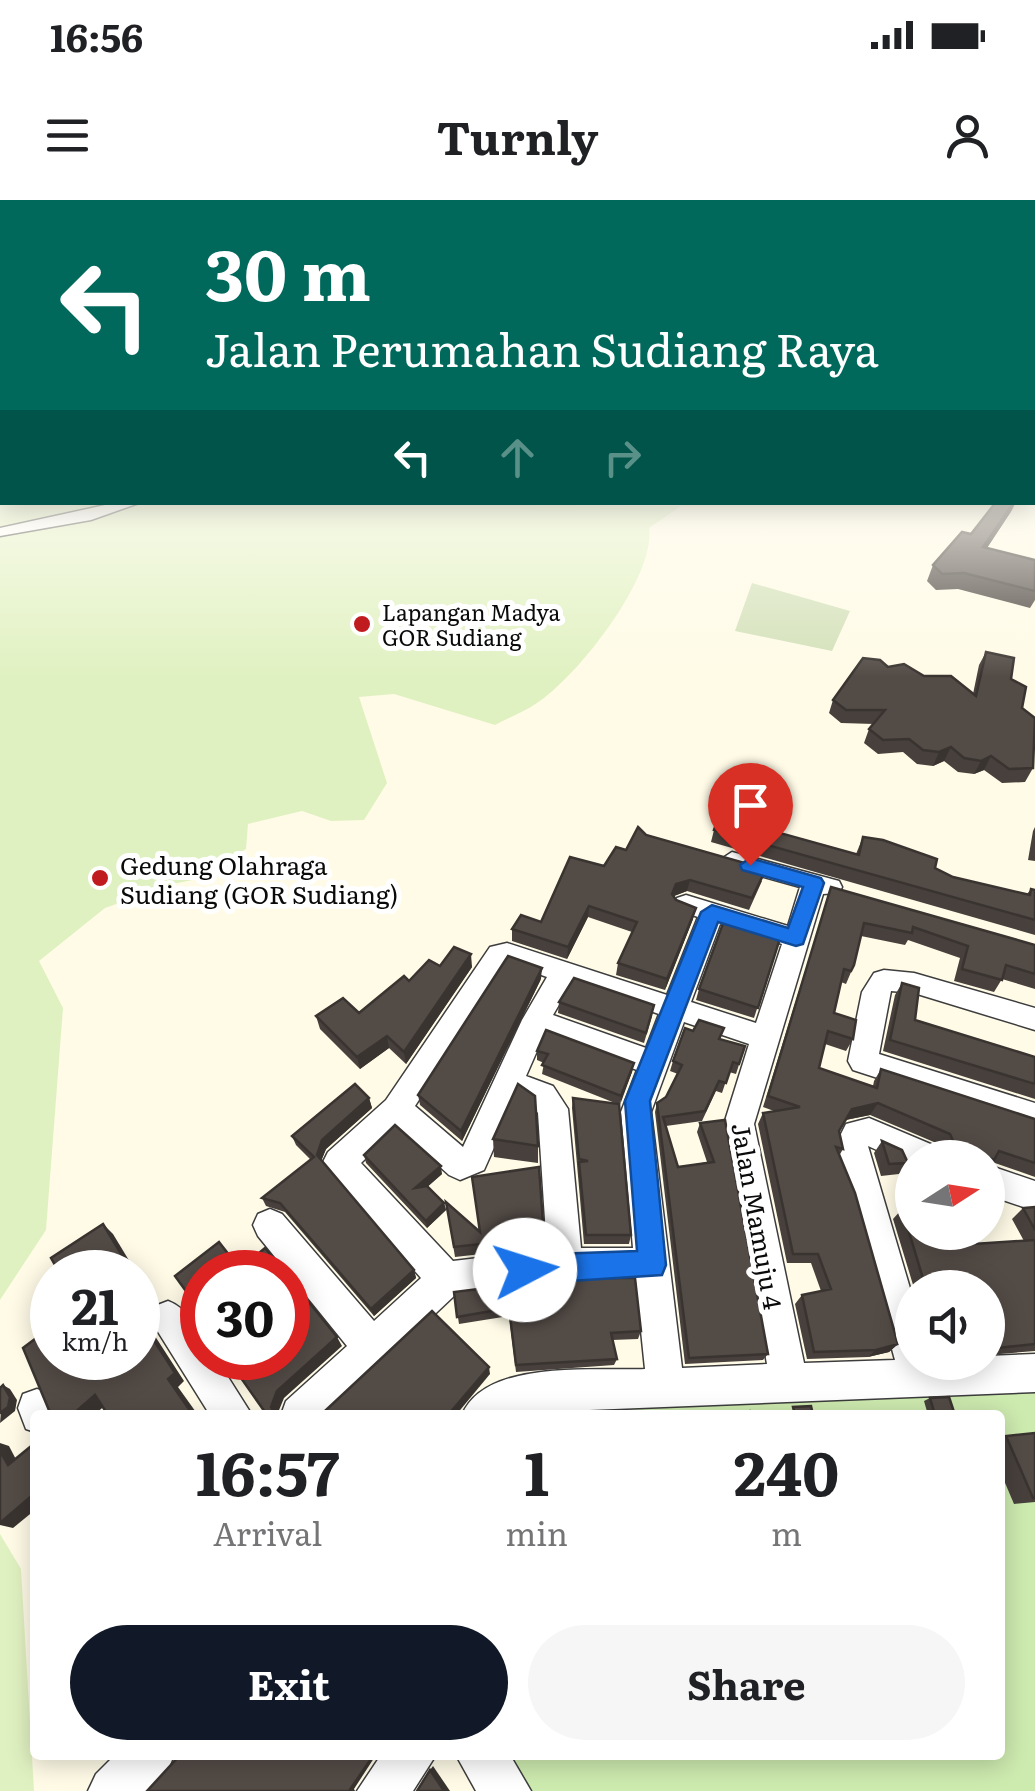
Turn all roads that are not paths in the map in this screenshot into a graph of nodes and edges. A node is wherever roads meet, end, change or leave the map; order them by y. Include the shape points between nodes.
1 (707, 853) edge
2 (814, 883) junction
3 (851, 893) edge
4 (796, 938) junction
5 (564, 972) junction
6 (673, 1008) junction
7 (536, 1020) junction
8 (1035, 1020) edge
9 (766, 1038) junction
10 (653, 1063) junction
11 (508, 1082) junction
12 (398, 1109) junction
13 (1035, 1116) edge
14 (895, 1143) edge
15 (1005, 1186) edge
16 (1035, 1196) edge
17 (270, 1225) dead end
18 (565, 1265) junction
19 (652, 1265) junction
20 (446, 1279) junction
21 (895, 1293) edge
22 (168, 1319) dead end
23 (372, 1348) junction
24 (895, 1368) edge
25 (1005, 1371) edge
26 (1035, 1373) edge
27 (788, 1380) junction
28 (664, 1385) junction
29 (230, 1410) edge
30 (305, 1410) edge
31 (489, 1410) edge
32 (145, 1760) edge
33 (408, 1760) edge
34 (484, 1760) edge
35 (113, 1791) edge
36 (382, 1791) edge
37 (506, 1791) edge

1 - 2 street
2 - 3 street
2 - 4 street, Jalan Mamuju 4
4 - 6 street via 699,908
4 - 9 street, Jalan Mamuju 4
5 - 6 street
5 - 7 street
5 - 12 street via 498,954
6 - 9 street
6 - 10 street
7 - 10 street
7 - 11 street
8 - 13 street via 884,980 863,1061
9 - 27 street, Jalan Mamuju 4 via 738,1124
10 - 19 street via 636,1112
11 - 12 street via 466,1164
11 - 18 street via 542,1095 552,1109
12 - 20 street via 340,1165
14 - 21 street via 869,1132 857,1134 852,1144
15 - 16 street
17 - 23 street
18 - 19 street
18 - 20 street
19 - 28 street
20 - 23 street
22 - 29 street
23 - 30 street
24 - 27 street
25 - 26 street
27 - 28 street
28 - 31 street via 522,1394
32 - 35 street
33 - 36 street
34 - 37 street

